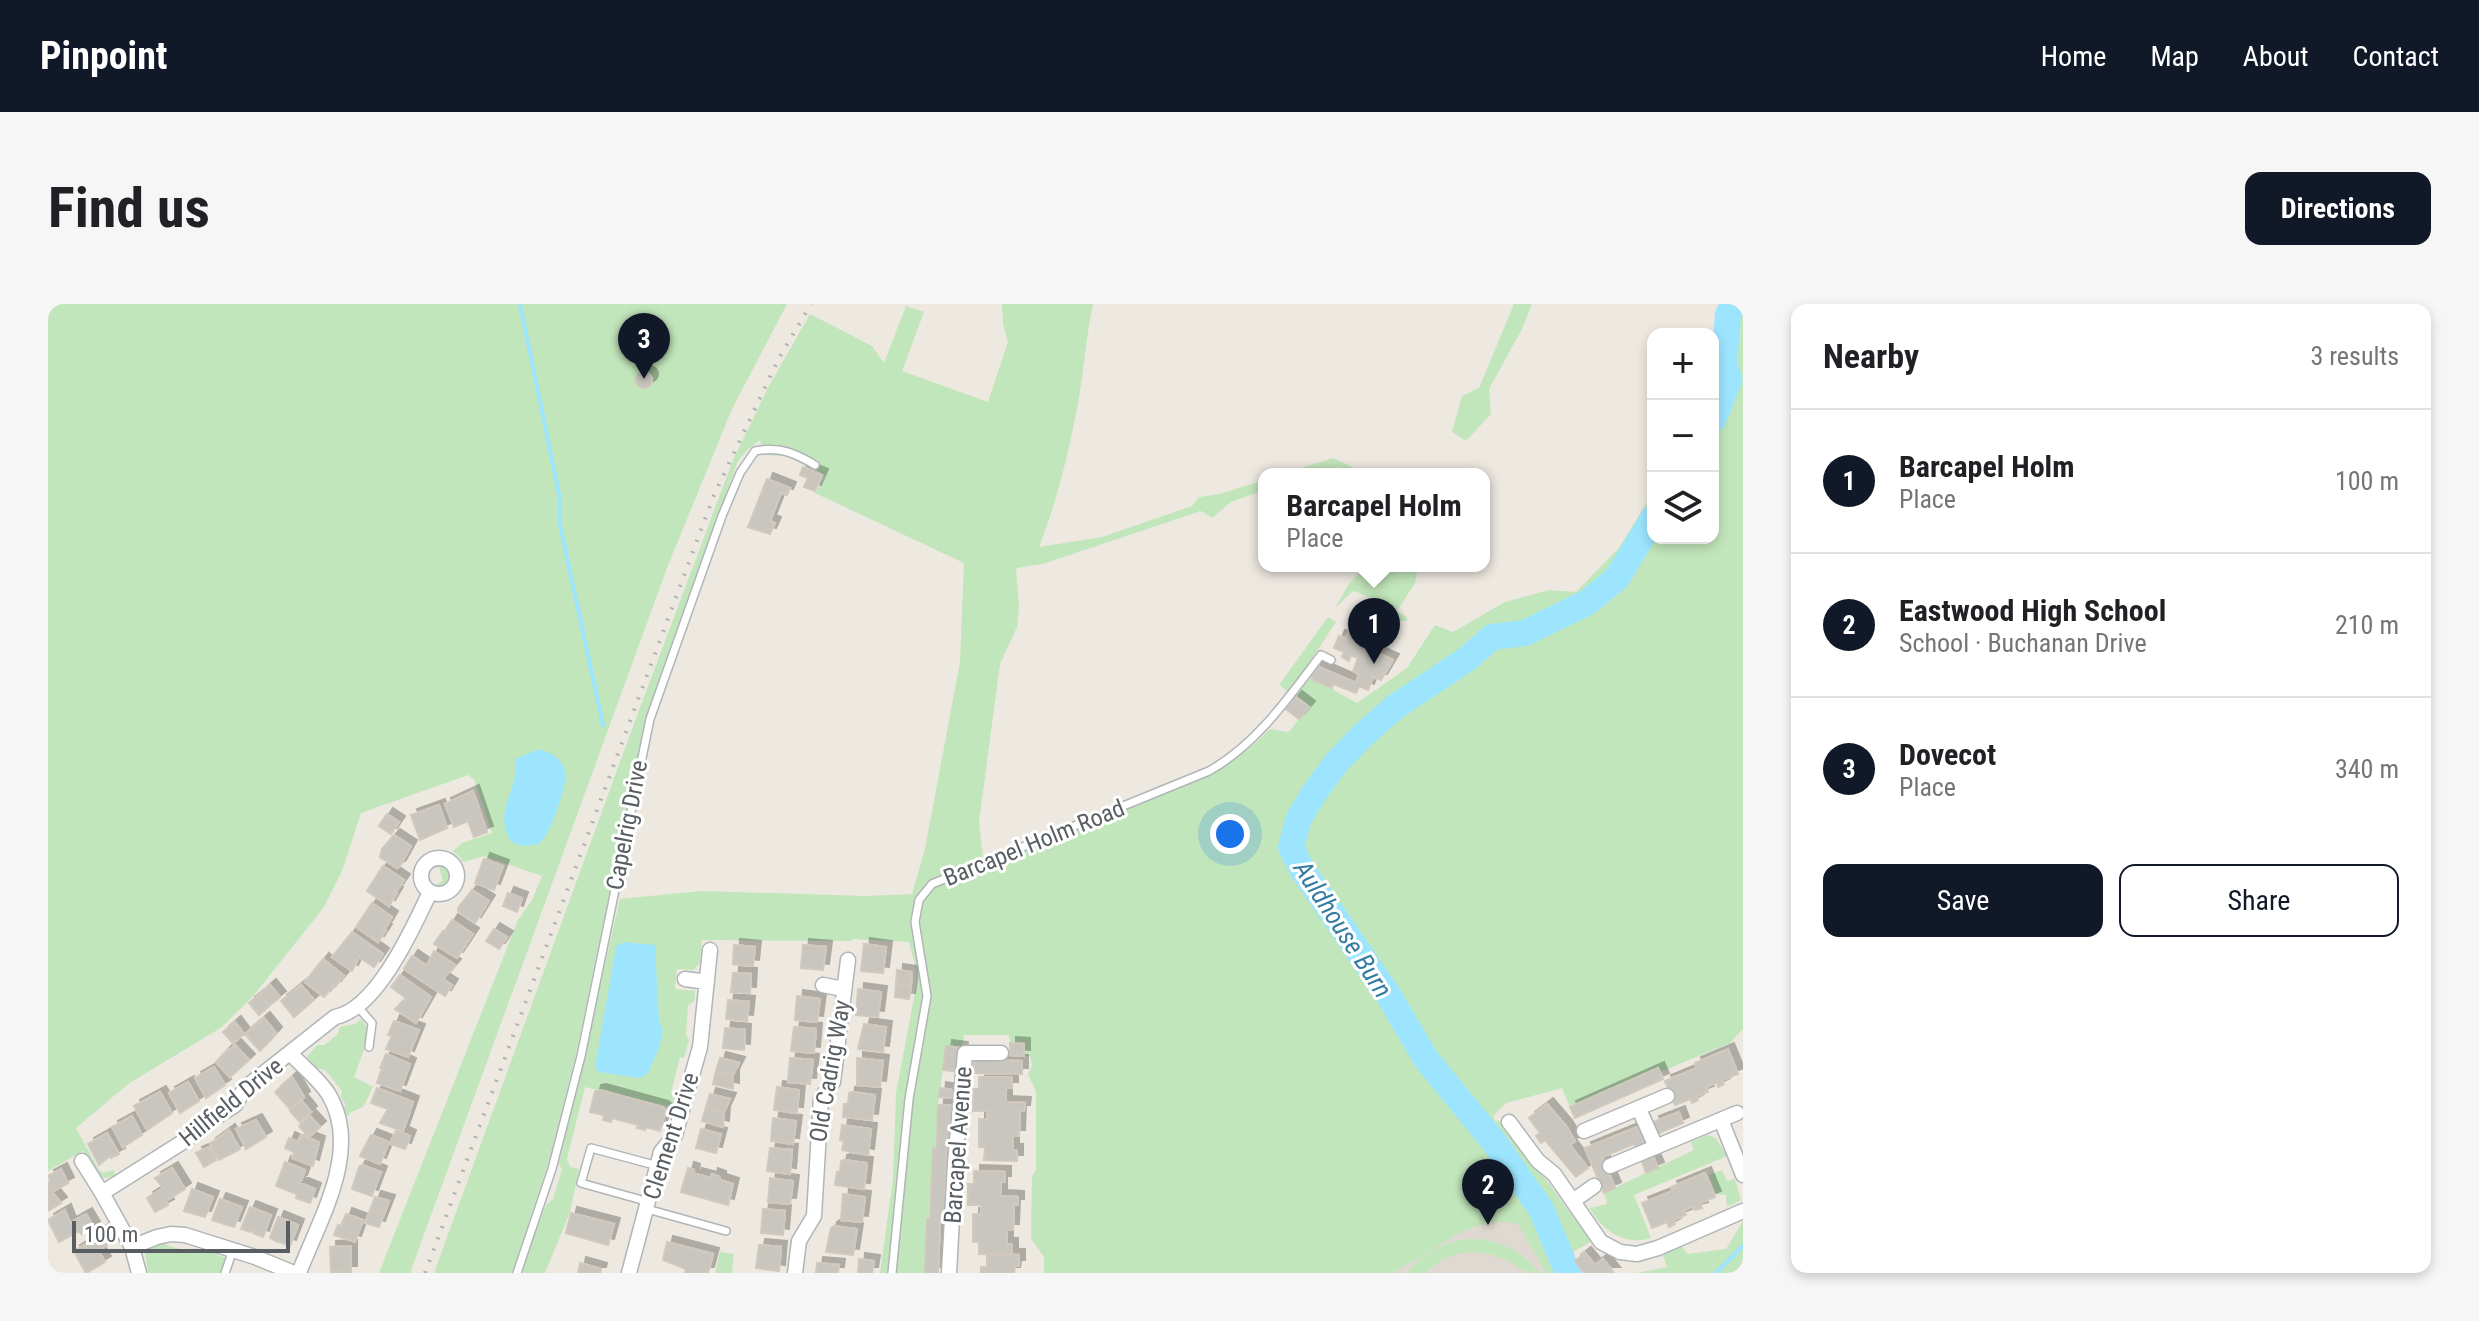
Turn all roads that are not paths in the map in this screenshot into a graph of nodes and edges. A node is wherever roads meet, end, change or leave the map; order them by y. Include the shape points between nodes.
1 (815, 465) dead end
2 (1331, 660) dead end
3 (430, 892) dead end
4 (710, 950) dead end
5 (848, 960) dead end
6 (685, 979) dead end
7 (707, 982) junction
8 (823, 985) dead end
9 (844, 989) junction
10 (358, 1007) junction
11 (369, 1047) dead end
12 (1001, 1053) dead end
13 (291, 1054) junction
14 (1667, 1096) dead end
15 (1639, 1109) junction
16 (1737, 1113) dead end
17 (1721, 1120) junction
18 (1509, 1122) dead end
19 (1584, 1131) dead end
20 (1656, 1147) junction
21 (82, 1161) dead end
22 (658, 1166) junction
23 (1610, 1166) dead end
24 (1743, 1175) edge
25 (1594, 1186) dead end
26 (102, 1193) junction
27 (1573, 1201) junction
28 (648, 1205) junction
29 (1743, 1211) edge
30 (726, 1231) dead end
31 (132, 1247) junction
32 (233, 1250) junction
33 (139, 1273) edge
34 (225, 1273) edge
35 (296, 1273) edge
36 (517, 1273) edge
37 (629, 1273) edge
38 (795, 1273) edge
39 (892, 1273) edge
40 (949, 1273) edge

1 - 36 lane, Capelrig Drive via 793,452 755,451 722,516 650,719 581,1056 552,1169
2 - 39 lane, Barcapel Holm Road via 1321,655 1234,757 932,884 919,900 915,922 927,996 909,1099
3 - 10 street, Hillfield Drive via 394,962
4 - 7 street, Clement Drive
5 - 9 street, Old Cadrig Way
6 - 7 street
7 - 22 street, Clement Drive via 700,1047 675,1135 661,1152
8 - 9 street
9 - 38 street, Old Cadrig Way via 833,1082 821,1098 814,1216 799,1241
10 - 11 lane via 372,1023
10 - 13 street, Hillfield Drive via 335,1017
12 - 40 street, Barcapel Avenue via 965,1053
13 - 26 street, Hillfield Drive via 245,1088 235,1105
13 - 35 street via 329,1095 342,1130 339,1165
14 - 15 street
15 - 19 street
15 - 20 street
16 - 17 street
17 - 20 street
17 - 24 street
18 - 27 street
20 - 23 street
21 - 26 street
22 - 28 street, Clement Drive
22 - 28 lane via 591,1148 581,1183
25 - 27 street
26 - 31 street
27 - 29 street via 1601,1242 1637,1254
28 - 30 lane
28 - 37 street, Clement Drive
31 - 32 street via 171,1234
31 - 33 street
32 - 34 lane
32 - 35 street

